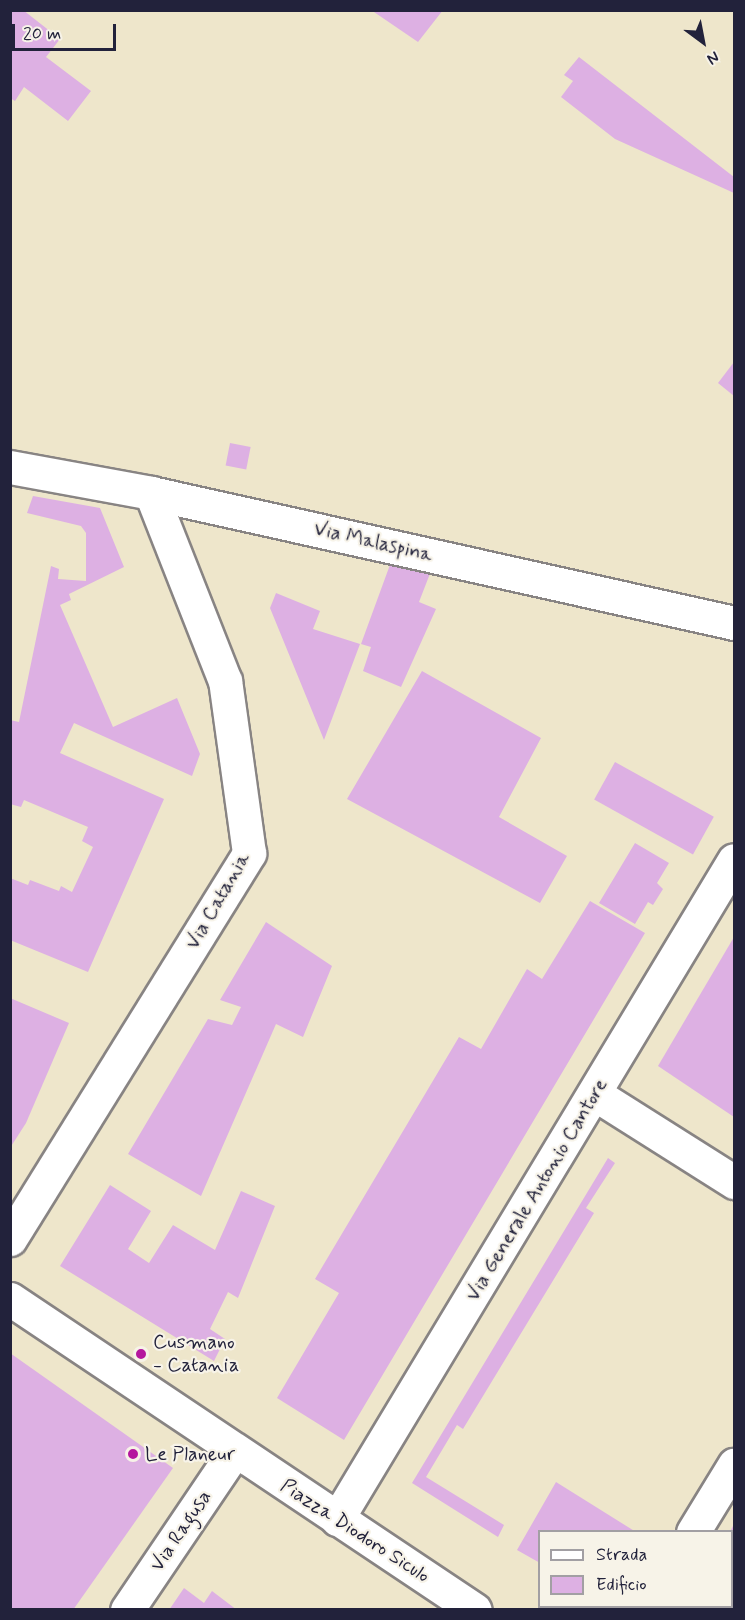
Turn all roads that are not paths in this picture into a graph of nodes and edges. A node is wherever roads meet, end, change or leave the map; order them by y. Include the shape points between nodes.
1 (10, 468) edge
2 (151, 493) junction
3 (735, 623) edge
4 (735, 860) edge
5 (595, 1094) junction
6 (735, 1182) edge
7 (10, 1239) edge
8 (10, 1299) edge
9 (234, 1452) junction
10 (735, 1466) edge
11 (337, 1519) junction
12 (694, 1530) edge
13 (127, 1610) edge
14 (475, 1610) edge

1 - 2 street, Via Malaspina
2 - 3 street, Via Malaspina
2 - 7 street, Via Catania via 225,681 249,853
4 - 5 street, Via Generale Antonio Cantore
5 - 6 street
5 - 11 street, Via Generale Antonio Cantore
8 - 9 street, Piazza Diodoro Siculo
9 - 11 street, Piazza Diodoro Siculo
9 - 13 street, Via Ragusa
10 - 12 street
11 - 14 street, Piazza Diodoro Siculo

